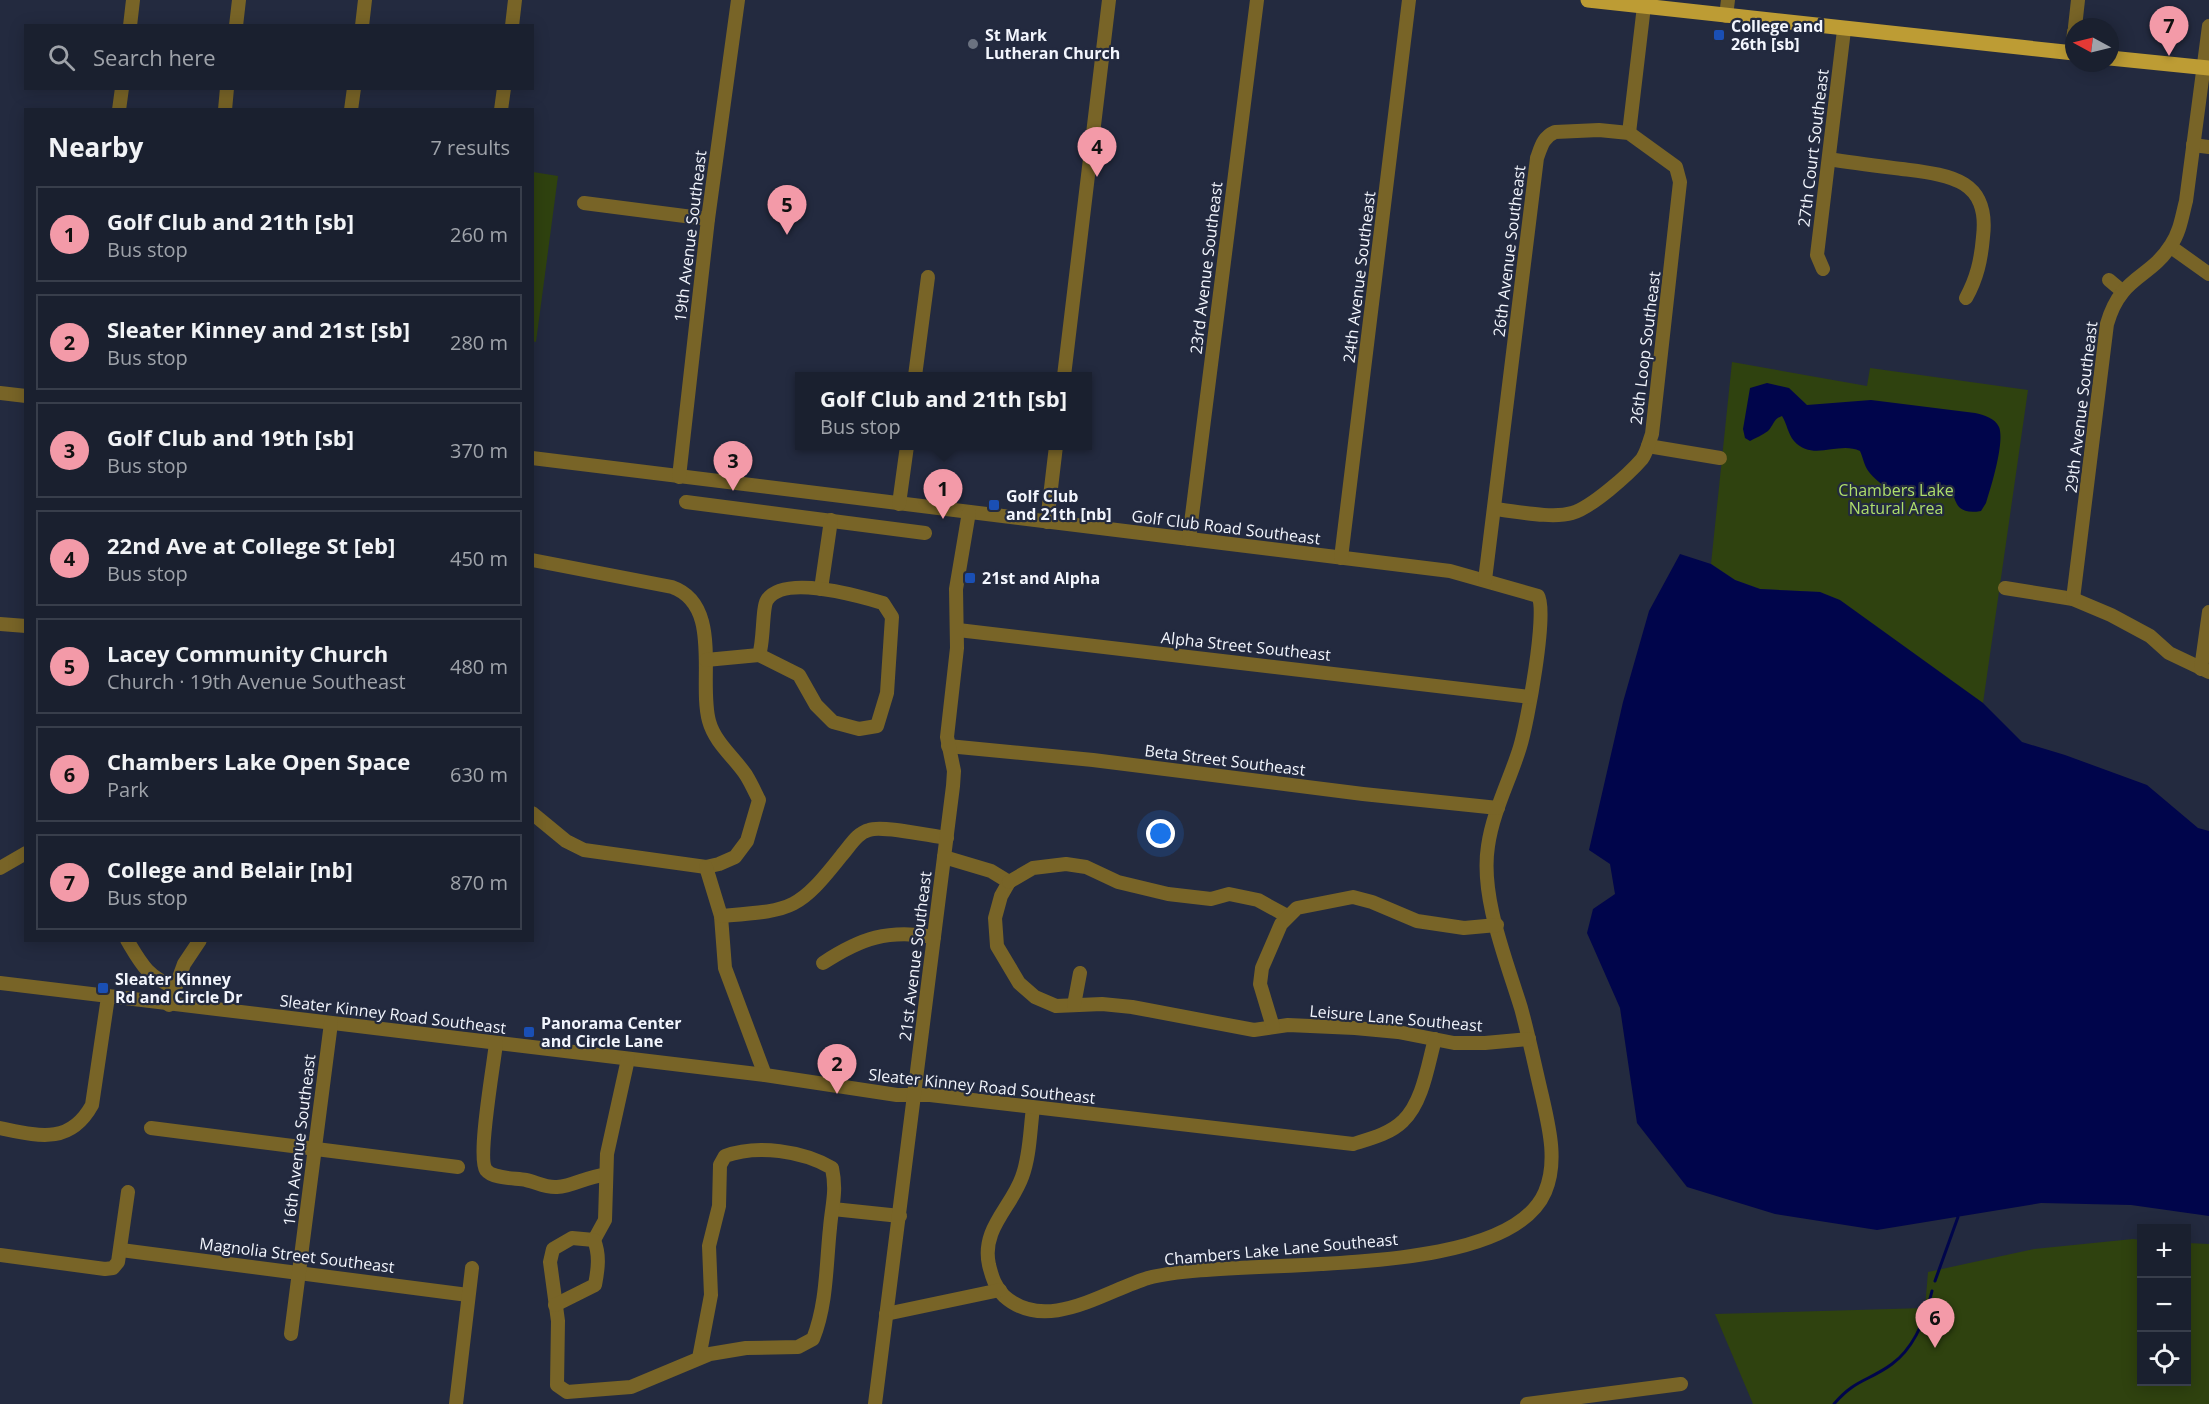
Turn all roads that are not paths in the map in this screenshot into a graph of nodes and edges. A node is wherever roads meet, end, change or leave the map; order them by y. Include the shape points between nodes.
1 (133, 0) edge
2 (239, 0) edge
3 (365, 0) edge
4 (515, 0) edge
5 (738, 0) edge
6 (1109, 0) edge
7 (1257, 0) edge
8 (1409, 0) edge
9 (1588, 0) edge
10 (1728, 0) edge
11 (2078, 0) edge
12 (1644, 6) junction
13 (1726, 16) junction
14 (2076, 18) edge
15 (130, 24) edge
16 (236, 24) edge
17 (362, 24) edge
18 (512, 24) edge
19 (2209, 26) edge
20 (1844, 30) junction
21 (2065, 52) edge
22 (2119, 59) edge
23 (2206, 68) edge
24 (122, 90) edge
25 (227, 90) edge
26 (354, 90) edge
27 (504, 90) edge
28 (119, 108) edge
29 (225, 108) edge
30 (351, 108) edge
31 (501, 108) edge
32 (1629, 132) junction
33 (2193, 145) junction
34 (2209, 147) edge
35 (1829, 159) junction
36 (584, 203) dead end
37 (708, 219) junction
38 (2170, 247) junction
39 (1823, 270) dead end
40 (2209, 274) edge
41 (928, 277) dead end
42 (2109, 280) dead end
43 (2122, 291) junction
44 (1966, 298) dead end
45 (916, 372) edge
46 (1064, 372) edge
47 (0, 393) edge
48 (24, 396) edge
49 (1648, 446) junction
50 (906, 450) edge
51 (1056, 450) edge
52 (534, 458) edge
53 (1720, 458) dead end
54 (679, 477) junction
55 (686, 502) dead end
56 (899, 504) junction
57 (1494, 509) junction
58 (969, 512) junction
59 (831, 520) junction
60 (1047, 522) junction
61 (925, 533) dead end
62 (1189, 539) junction
63 (1341, 558) junction
64 (534, 560) edge
65 (1485, 580) junction
66 (2005, 588) dead end
67 (821, 589) junction
68 (2073, 599) junction
69 (2209, 612) edge
70 (0, 624) edge
71 (24, 626) edge
72 (958, 630) junction
73 (759, 655) junction
74 (706, 660) junction
75 (2205, 670) edge
76 (1530, 697) junction
77 (948, 746) junction
78 (1498, 808) junction
79 (534, 815) edge
80 (947, 838) junction
81 (24, 853) edge
82 (945, 857) junction
83 (706, 867) junction
84 (0, 868) edge
85 (1009, 882) junction
86 (721, 916) junction
87 (1287, 916) junction
88 (1497, 925) junction
89 (934, 937) junction
90 (128, 942) edge
91 (199, 942) edge
92 (823, 963) dead end
93 (1080, 973) dead end
94 (0, 983) edge
95 (174, 987) junction
96 (108, 997) junction
97 (169, 1005) junction
98 (1074, 1005) junction
99 (331, 1023) junction
100 (1273, 1027) junction
101 (1435, 1039) junction
102 (1529, 1039) junction
103 (496, 1043) junction
104 (628, 1059) junction
105 (765, 1075) junction
106 (915, 1096) junction
107 (1033, 1108) junction
108 (0, 1128) edge
109 (151, 1128) dead end
110 (315, 1147) junction
111 (458, 1167) dead end
112 (605, 1175) junction
113 (128, 1192) dead end
114 (833, 1209) junction
115 (900, 1216) junction
116 (594, 1240) junction
117 (121, 1250) junction
118 (0, 1255) edge
119 (472, 1268) dead end
120 (299, 1272) junction
121 (1000, 1290) junction
122 (468, 1295) junction
123 (555, 1305) junction
124 (886, 1314) junction
125 (291, 1334) dead end
126 (699, 1358) junction
127 (1682, 1384) dead end
128 (456, 1404) edge
129 (875, 1404) edge
130 (1527, 1404) edge

1 - 15 street
2 - 16 street
3 - 17 street
4 - 18 street
5 - 37 street, 19th Avenue Southeast
6 - 46 street
7 - 62 street, 23rd Avenue Southeast
8 - 63 street, 24th Avenue Southeast
9 - 12 main road
10 - 13 street
11 - 14 street
12 - 13 main road
12 - 32 street
13 - 20 main road
19 - 23 street, 29th Avenue Southeast
20 - 21 main road
20 - 35 street, 27th Court Southeast
22 - 23 main road
23 - 33 street, 29th Avenue Southeast
24 - 28 street
25 - 29 street
26 - 30 street
27 - 31 street
32 - 49 street, 26th Loop Southeast via 1676,167 1680,182
32 - 57 street, 26th Avenue Southeast via 1555,132 1548,135 1540,148
33 - 34 street
33 - 38 street, 29th Avenue Southeast via 2186,201
35 - 39 street, 27th Court Southeast via 1817,255
35 - 44 street via 1947,175 1964,183 1978,197 1986,219 1979,272
36 - 37 street
37 - 54 street, 19th Avenue Southeast
38 - 40 street
38 - 43 street, 29th Avenue Southeast
41 - 45 street
42 - 43 street
43 - 68 street, 29th Avenue Southeast via 2110,313 2105,337
47 - 48 street
49 - 53 street
49 - 57 street, 26th Loop Southeast via 1642,459 1592,503 1573,513
50 - 56 street
51 - 60 street
52 - 54 street, Golf Club Road Southeast
54 - 56 street, Golf Club Road Southeast
55 - 59 street
56 - 58 street, Golf Club Road Southeast
57 - 65 street, 26th Avenue Southeast
58 - 60 street, Golf Club Road Southeast
58 - 72 street, 21st Avenue Southeast via 956,589
59 - 61 street
59 - 67 street
60 - 62 street, Golf Club Road Southeast
62 - 63 street, Golf Club Road Southeast
63 - 65 street, Golf Club Road Southeast via 1450,571
64 - 74 street via 684,591 703,625
65 - 76 street, Golf Club Road Southeast via 1538,597 1542,603
66 - 68 street
67 - 73 street via 801,587 768,598
67 - 73 street via 884,603 892,616 887,693 877,726 859,729 833,722 816,705 799,675
68 - 75 street via 2111,615
69 - 75 street
70 - 71 street
72 - 76 street, Alpha Street Southeast
72 - 77 street, 21st Avenue Southeast
73 - 74 street
74 - 83 street via 709,722 759,800 747,842 735,857
76 - 78 street, Chambers Lake Lane Southeast via 1520,748
77 - 78 street, Beta Street Southeast
77 - 80 street, 21st Avenue Southeast via 954,771
78 - 88 street, Chambers Lake Lane Southeast via 1486,856 1486,880
79 - 83 street via 566,841 584,850
80 - 82 street, 21st Avenue Southeast
80 - 86 street via 866,830 809,895 792,906 774,912
81 - 84 street
82 - 85 street via 991,871
82 - 89 street, 21st Avenue Southeast
83 - 86 street
85 - 87 street via 1034,868 1066,864 1086,867 1118,882 1157,892 1212,899 1229,894 1258,900
85 - 98 street, Leisure Lane Southeast via 1000,896 994,929 1005,963 1035,997 1056,1006
86 - 105 street via 725,968
87 - 88 street via 1314,903 1353,897 1417,921 1464,927
87 - 100 street via 1262,968 1260,984
88 - 102 street, Chambers Lake Lane Southeast
89 - 92 street via 879,935
89 - 106 street, 21st Avenue Southeast
90 - 95 street via 144,969
91 - 95 street
93 - 98 street
94 - 96 street, Sleater Kinney Road Southeast
95 - 97 street
96 - 97 street, Sleater Kinney Road Southeast
96 - 108 street via 92,1104 74,1130 46,1136
97 - 99 street, Sleater Kinney Road Southeast
98 - 100 street, Leisure Lane Southeast via 1132,1007 1254,1030
99 - 103 street, Sleater Kinney Road Southeast
99 - 110 street, 16th Avenue Southeast
100 - 101 street, Leisure Lane Southeast via 1355,1028
101 - 102 street, Leisure Lane Southeast via 1454,1043
101 - 107 street, Sleater Kinney Road Southeast via 1415,1103 1403,1122 1380,1136 1353,1144
102 - 121 street, Chambers Lake Lane Southeast via 1546,1113 1551,1172 1544,1195 1515,1224 1476,1242 1370,1261 1176,1271 1057,1311 1019,1305
103 - 104 street, Sleater Kinney Road Southeast
103 - 112 street via 483,1164 492,1175 553,1188
104 - 105 street, Sleater Kinney Road Southeast
104 - 112 street
105 - 106 street, Sleater Kinney Road Southeast
106 - 107 street, Sleater Kinney Road Southeast
106 - 115 street, 21st Avenue Southeast
107 - 121 street via 1022,1177 988,1240 987,1256 993,1281
109 - 110 street
110 - 111 street
110 - 120 street, 16th Avenue Southeast
112 - 116 street via 605,1220
113 - 117 street
114 - 115 street
114 - 126 street via 825,1288 813,1339 798,1347 746,1348
114 - 126 street via 836,1189 832,1168 815,1158 788,1152 725,1156 720,1166 719,1206 709,1246 711,1295
115 - 124 street, 21st Avenue Southeast
116 - 123 street via 598,1249 594,1285
116 - 123 street via 572,1238 554,1249 550,1262
117 - 118 street via 113,1268 105,1269
117 - 120 street, Magnolia Street Southeast
119 - 122 street
120 - 122 street, Magnolia Street Southeast
120 - 125 street, 16th Avenue Southeast
121 - 124 street
122 - 128 street
123 - 126 street via 557,1385 567,1392 631,1387
124 - 129 street, 21st Avenue Southeast
127 - 130 street

